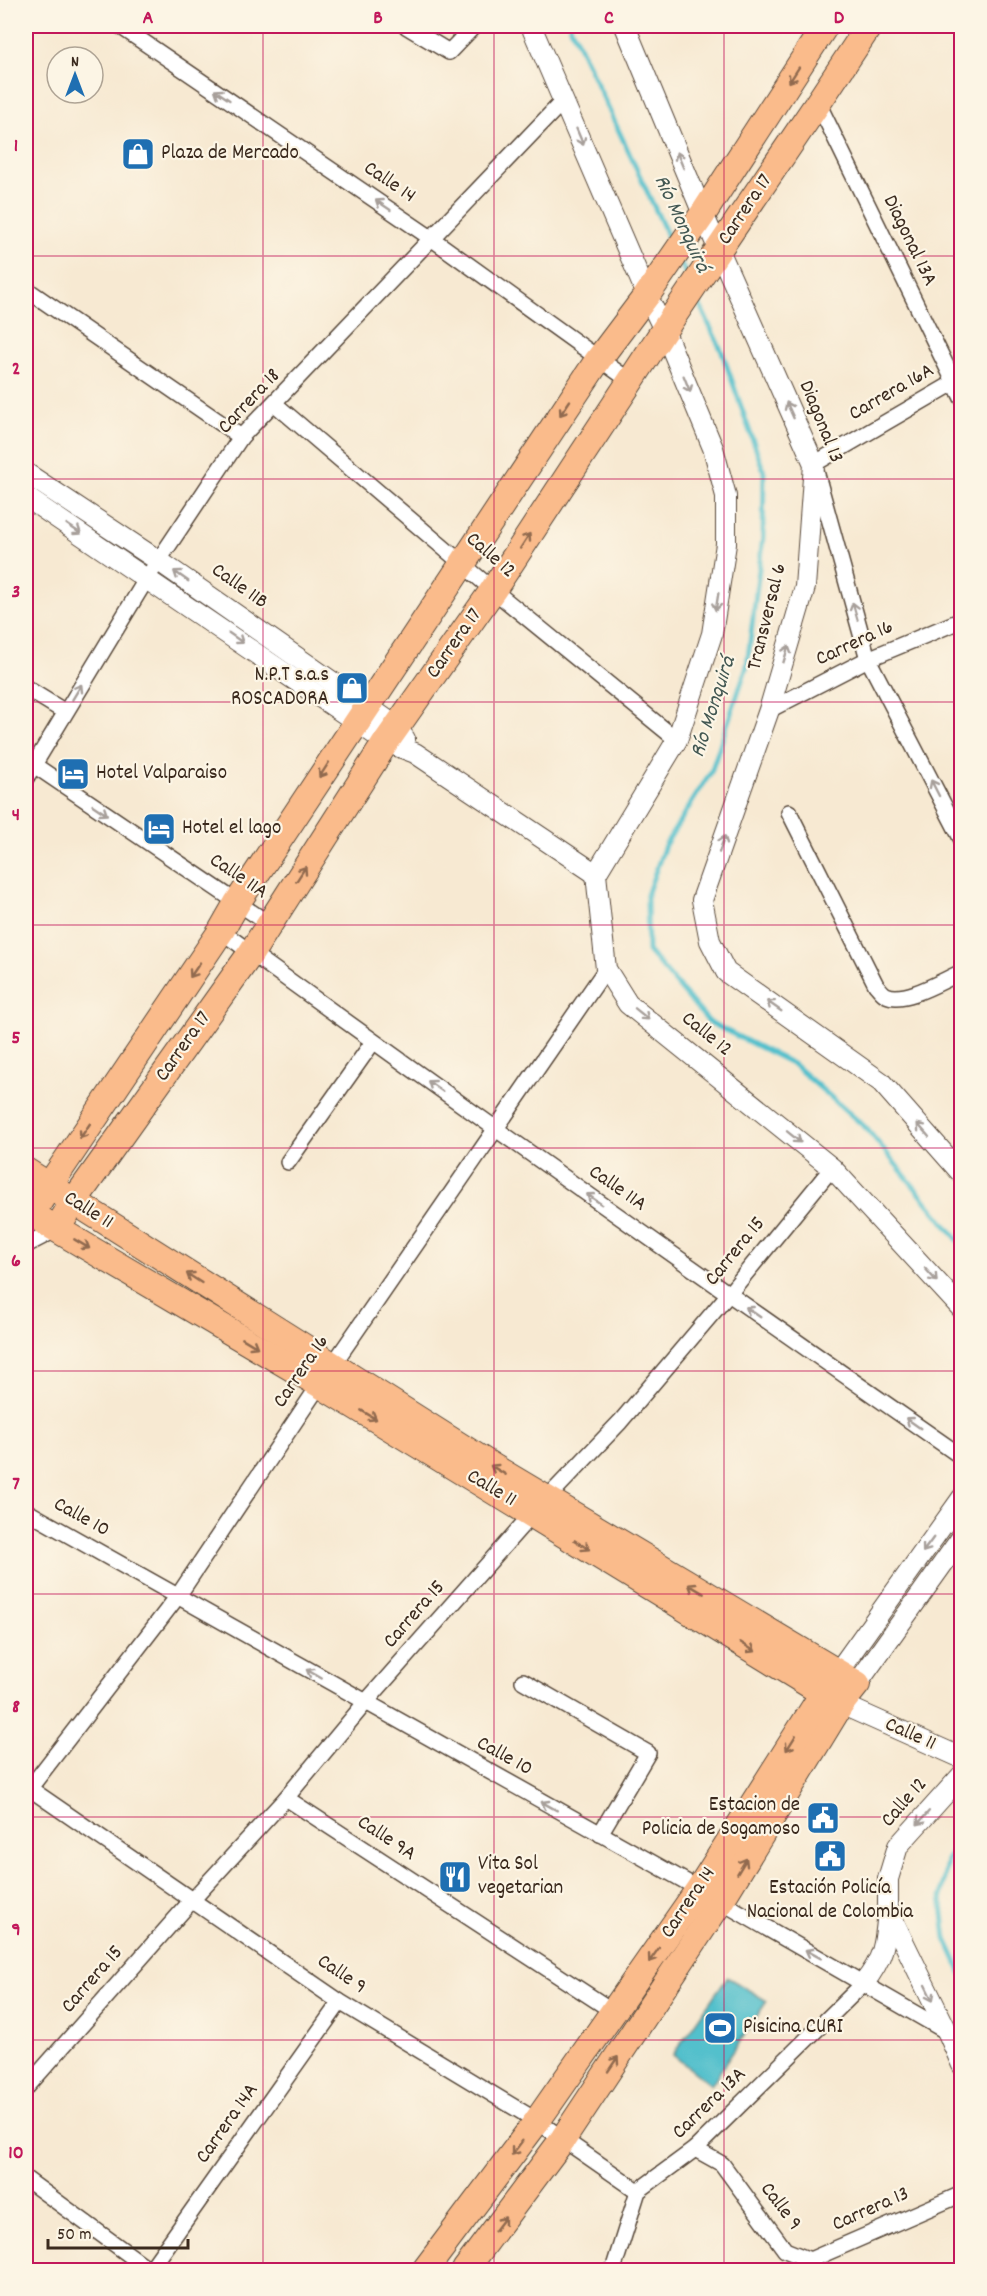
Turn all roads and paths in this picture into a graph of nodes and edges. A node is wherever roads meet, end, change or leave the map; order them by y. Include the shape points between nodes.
1 (122, 26) edge
2 (406, 26) edge
3 (474, 26) edge
4 (531, 26) edge
5 (625, 26) edge
6 (825, 26) edge
7 (869, 26) edge
8 (564, 100) junction
9 (818, 103) junction
10 (697, 221) junction
11 (431, 238) junction
12 (715, 257) junction
13 (651, 288) junction
14 (26, 289) edge
15 (668, 324) junction
16 (597, 360) junction
17 (958, 380) edge
18 (630, 381) junction
19 (962, 398) edge
20 (275, 404) junction
21 (241, 437) junction
22 (814, 464) junction
23 (26, 472) edge
24 (26, 496) edge
25 (159, 561) junction
26 (462, 562) junction
27 (147, 578) junction
28 (493, 590) junction
29 (962, 620) edge
30 (868, 659) junction
31 (26, 688) edge
32 (769, 710) junction
33 (65, 712) junction
34 (362, 714) junction
35 (392, 735) junction
36 (677, 740) junction
37 (30, 771) edge
38 (789, 812) dead end
39 (962, 840) edge
40 (596, 874) junction
41 (237, 903) junction
42 (269, 924) junction
43 (221, 931) junction
44 (251, 952) junction
45 (606, 969) junction
46 (962, 972) edge
47 (373, 1042) junction
48 (495, 1128) junction
49 (288, 1162) dead end
50 (832, 1167) junction
51 (26, 1171) edge
52 (962, 1174) edge
53 (49, 1186) junction
54 (74, 1201) junction
55 (27, 1219) edge
56 (57, 1229) junction
57 (26, 1245) edge
58 (728, 1294) junction
59 (962, 1309) edge
60 (326, 1375) junction
61 (962, 1457) edge
62 (962, 1498) edge
63 (540, 1507) junction
64 (26, 1511) edge
65 (962, 1538) edge
66 (178, 1596) junction
67 (523, 1681) dead end
68 (839, 1688) junction
69 (365, 1703) junction
70 (962, 1758) edge
71 (962, 1775) edge
72 (27, 1789) edge
73 (286, 1798) junction
74 (600, 1834) junction
75 (710, 1896) junction
76 (193, 1899) junction
77 (888, 1910) junction
78 (864, 1983) junction
79 (340, 2002) junction
80 (614, 2012) junction
81 (955, 2037) edge
82 (962, 2065) edge
83 (26, 2088) edge
84 (537, 2121) junction
85 (563, 2139) junction
86 (695, 2149) junction
87 (26, 2179) edge
88 (638, 2191) junction
89 (962, 2194) edge
90 (806, 2265) edge
91 (150, 2270) edge
92 (425, 2271) edge
93 (465, 2271) edge
94 (613, 2271) edge

11 -> 1 street, Calle 14
2 - 3 street via 449,52
4 - 8 street
10 -> 5 street, Diagonal 13
6 -> 10 main road, Carrera 17
7 - 9 main road, Carrera 17
8 - 11 street, Carrera 18
8 -> 13 street
9 - 12 main road, Carrera 17
9 - 17 street, Diagonal 13A
10 - 12 street, Diagonal 13
10 - 13 main road, Carrera 17
11 - 16 street, Calle 14
11 - 20 street, Carrera 18
12 - 15 main road, Carrera 17
22 -> 12 street, Diagonal 13
13 - 15 street
13 - 16 main road, Carrera 17
14 - 21 street
15 - 18 main road, Carrera 17
15 -> 36 street via 713,448 726,496 726,544 712,634
16 - 18 street, Calle 14
16 -> 26 main road, Carrera 17
17 - 19 street, Diagonal 13A
17 - 22 street, Carrera 16A
28 -> 18 main road, Carrera 17
20 - 21 street, Carrera 18
20 - 26 street, Calle 12
21 - 25 street, Carrera 18
30 -> 22 street, Diagonal 13
32 -> 22 street, Transversal 6 via 805,586
23 - 25 street, Calle 11B
24 -> 27 street, Calle 11B
25 - 27 street, Carrera 18
34 -> 25 street, Calle 11B
26 - 28 street, Calle 12
26 - 34 main road, Carrera 17
33 -> 27 street, Carrera 18
27 -> 34 street, Calle 11B
28 - 35 main road, Carrera 17
28 - 36 street, Calle 12
29 - 30 street, Carrera 16
30 - 32 street, Carrera 16
39 -> 30 street, Diagonal 13
31 - 33 street
52 -> 32 street via 881,1082 726,972 710,941 702,900
33 - 37 street, Carrera 18
34 - 35 street, Calle 11B
34 -> 41 main road, Carrera 17
35 - 40 street, Calle 11B
42 -> 35 main road, Carrera 17
36 - 40 street
37 -> 41 street, Calle 11A
38 - 46 street via 876,984 885,994 898,998 910,995
40 - 45 street, Calle 12
41 - 42 street, Calle 11A
41 - 43 main road, Carrera 17
42 - 44 main road, Carrera 17
43 - 44 street, Calle 11A
43 -> 53 main road, Carrera 17
44 - 47 street, Calle 11A
44 - 54 main road, Carrera 17
45 - 48 street, Carrera 16
45 -> 50 street, Calle 12 via 628,1004
48 -> 47 street, Calle 11A
47 - 49 street
58 -> 48 street, Calle 11A
48 - 60 street, Carrera 16
50 - 58 street, Carrera 15
50 -> 59 street, Calle 12
51 - 53 main road, Calle 11
53 - 54 main road, Calle 11
53 - 55 main road, Carrera 17
54 - 56 main road, Carrera 17
60 -> 54 main road, Calle 11
55 - 56 main road, Calle 11
56 - 57 street
56 -> 60 main road, Calle 11
61 -> 58 street, Calle 11A
58 - 63 street, Carrera 15 via 620,1422
60 - 63 main road, Calle 11
60 - 66 street, Carrera 16
62 -> 68 street, Carrera 14
63 - 68 main road, Calle 11
63 - 69 street, Carrera 15
64 - 66 street, Calle 10
65 - 68 street, Carrera 14
69 -> 66 street, Calle 10
66 - 72 street, Carrera 16
67 - 74 street via 648,1753
68 - 70 street, Calle 11
68 - 75 main road, Carrera 14
69 - 73 street, Carrera 15
74 -> 69 street, Calle 10
71 -> 77 street, Calle 12 via 898,1846 888,1879
72 - 76 street, Calle 9
73 - 76 street, Carrera 15
73 - 80 street, Calle 9A
74 - 75 street, Calle 10
78 -> 75 street, Calle 10
75 -> 80 main road, Carrera 14
85 -> 75 main road, Carrera 14
76 - 79 street, Calle 9
76 - 83 street, Carrera 15
77 - 78 street via 884,1949
77 -> 81 street, Calle 12
78 - 81 street, Calle 10
78 - 86 street, Carrera 13A
79 - 84 street, Calle 9
79 - 91 street, Carrera 14A
80 - 84 main road, Carrera 14
81 - 82 street, Calle 12
84 - 85 street, Calle 9
84 -> 92 main road, Carrera 14
85 - 88 street, Calle 9
93 -> 85 main road, Carrera 14
86 - 88 street, Carrera 13A
86 - 90 street, Calle 9 via 722,2164 785,2250
87 - 91 street
88 - 94 street
89 - 90 street, Carrera 13

